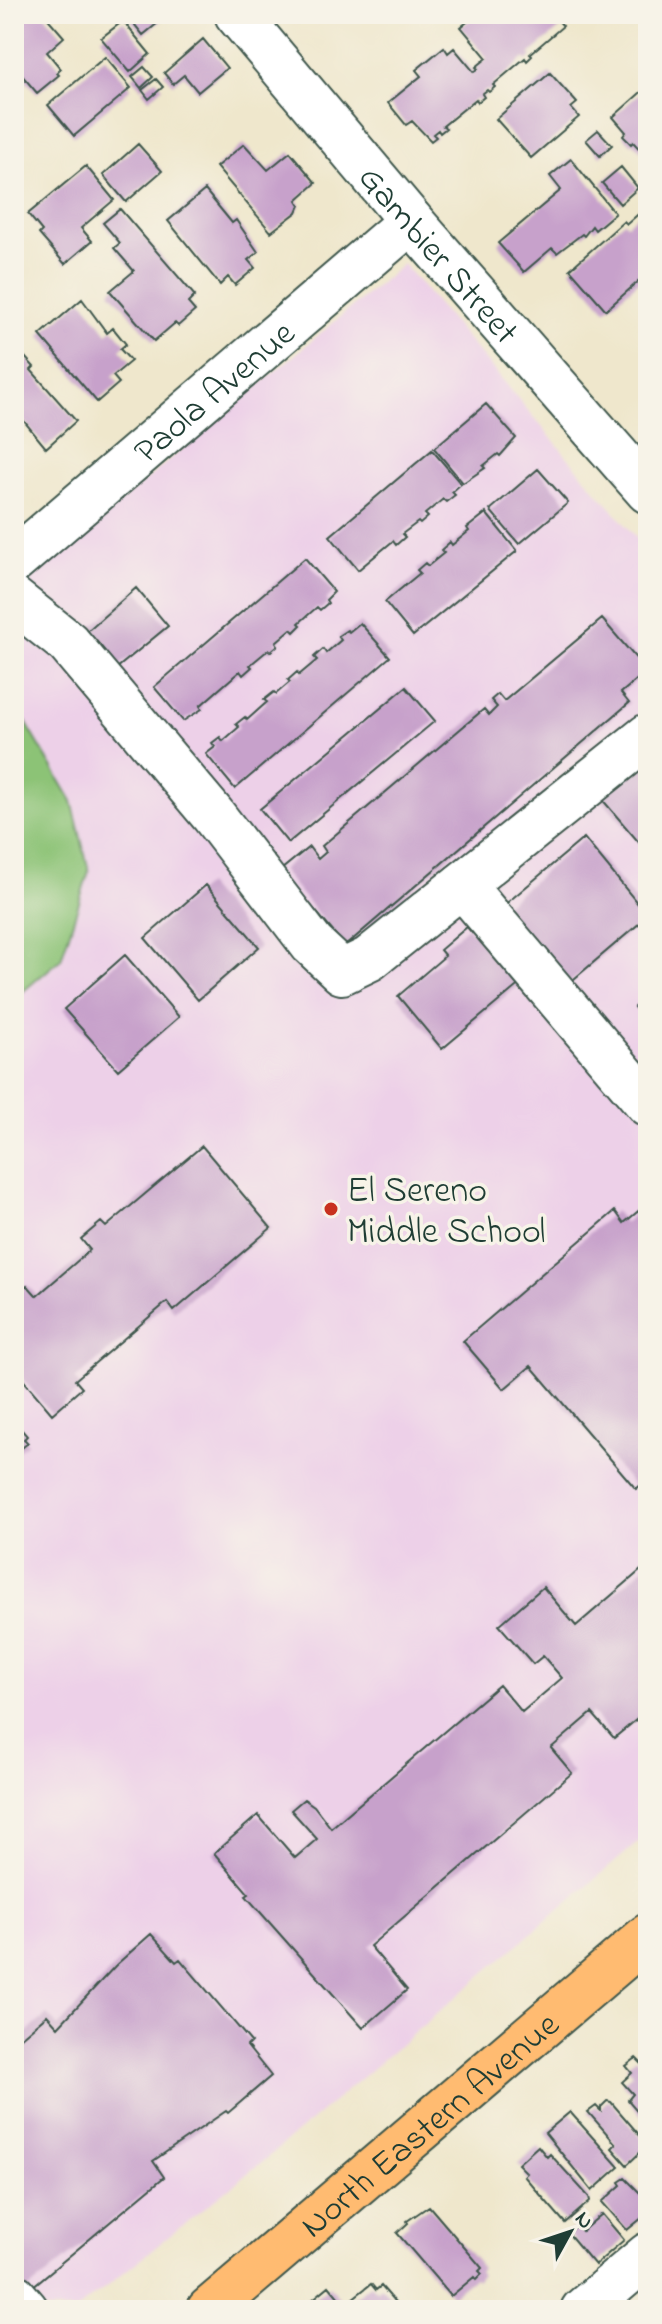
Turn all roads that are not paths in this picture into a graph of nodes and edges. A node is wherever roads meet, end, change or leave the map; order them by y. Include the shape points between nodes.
1 (237, 14) edge
2 (411, 221) junction
3 (648, 491) edge
4 (14, 561) edge
5 (14, 600) edge
6 (648, 736) edge
7 (462, 885) junction
8 (648, 1104) edge
9 (648, 1936) edge
10 (648, 2255) edge
11 (14, 2296) edge
12 (26, 2310) edge
13 (209, 2310) edge
14 (583, 2310) edge

1 - 2 street, Gambier Street
2 - 3 street, Gambier Street
2 - 4 street, Paola Avenue
5 - 7 street via 68,643 213,815 312,944 342,972 369,959
6 - 7 street
7 - 8 street
9 - 13 main road, North Eastern Avenue
10 - 14 street
11 - 12 street

